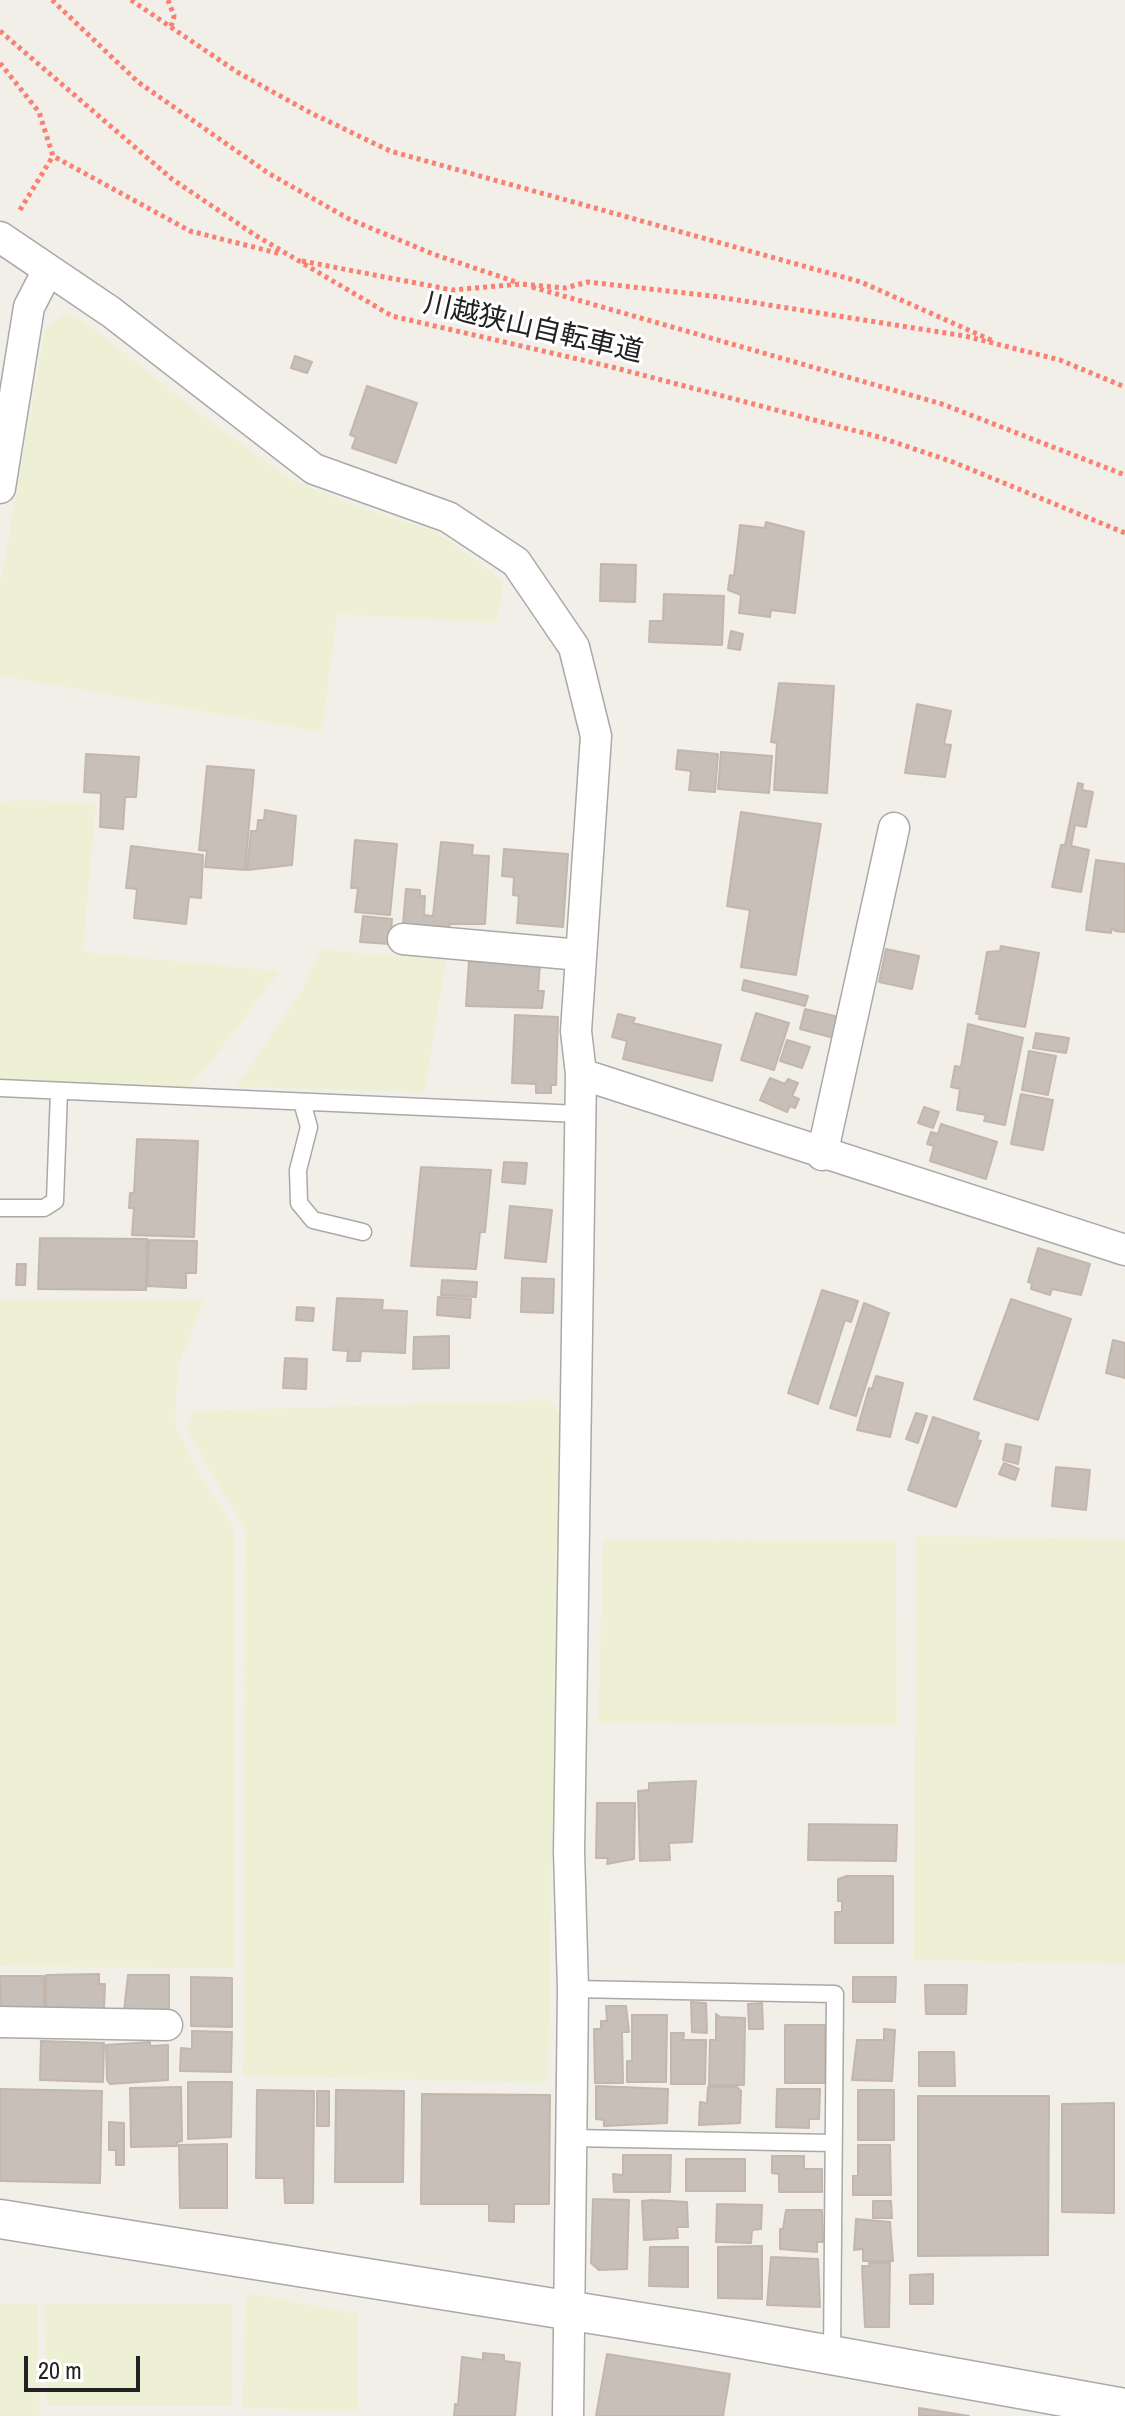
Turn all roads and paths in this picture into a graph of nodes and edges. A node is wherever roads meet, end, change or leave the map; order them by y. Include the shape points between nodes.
1 (52, 0) edge
2 (131, 0) edge
3 (168, 0) edge
4 (171, 27) junction
5 (0, 31) edge
6 (0, 63) edge
7 (53, 156) junction
8 (6, 239) edge
9 (296, 260) junction
10 (47, 272) junction
11 (521, 284) junction
12 (1005, 346) junction
13 (1125, 387) edge
14 (1125, 475) edge
15 (0, 488) edge
16 (1125, 533) edge
17 (894, 828) dead end
18 (403, 939) dead end
19 (580, 955) junction
20 (581, 1074) junction
21 (0, 1088) edge
22 (59, 1091) junction
23 (302, 1102) junction
24 (579, 1114) junction
25 (822, 1155) junction
26 (0, 1208) edge
27 (363, 1232) dead end
28 (1125, 1250) edge
29 (573, 1989) junction
30 (0, 2022) edge
31 (167, 2025) dead end
32 (571, 2138) junction
33 (832, 2143) junction
34 (0, 2219) edge
35 (569, 2311) junction
36 (832, 2357) junction
37 (1125, 2408) edge
38 (568, 2416) edge

1 - 11 path via 138,82 268,173 349,219
2 - 4 path
3 - 4 path via 174,16
4 - 12 path via 262,86 390,151 861,282
5 - 9 path, 川越狭山自転車道 via 172,179
6 - 7 path via 39,112
7 - 8 path via 22,201
7 - 9 path via 190,231 264,247
8 - 10 street
9 - 11 path via 452,290
9 - 16 path, 川越狭山自転車道 via 392,316 879,437
10 - 15 street via 29,307
10 - 19 street via 111,312 314,469 448,517 516,562 574,647 596,736
11 - 12 path via 565,288 588,282 712,296
11 - 14 path via 928,400
12 - 13 path via 1060,360
17 - 25 street
18 - 19 street
19 - 20 street via 576,1031
20 - 24 street
20 - 25 street
21 - 22 lane
22 - 23 lane
22 - 26 lane via 55,1201 44,1208
23 - 24 lane
23 - 27 lane via 309,1127 298,1170 299,1203 313,1220
24 - 29 street via 569,1851
25 - 28 street
29 - 32 street
29 - 33 lane via 835,1994
30 - 31 street
32 - 33 lane
32 - 35 street
33 - 36 lane
34 - 35 street
35 - 36 street
35 - 38 street
36 - 37 street

